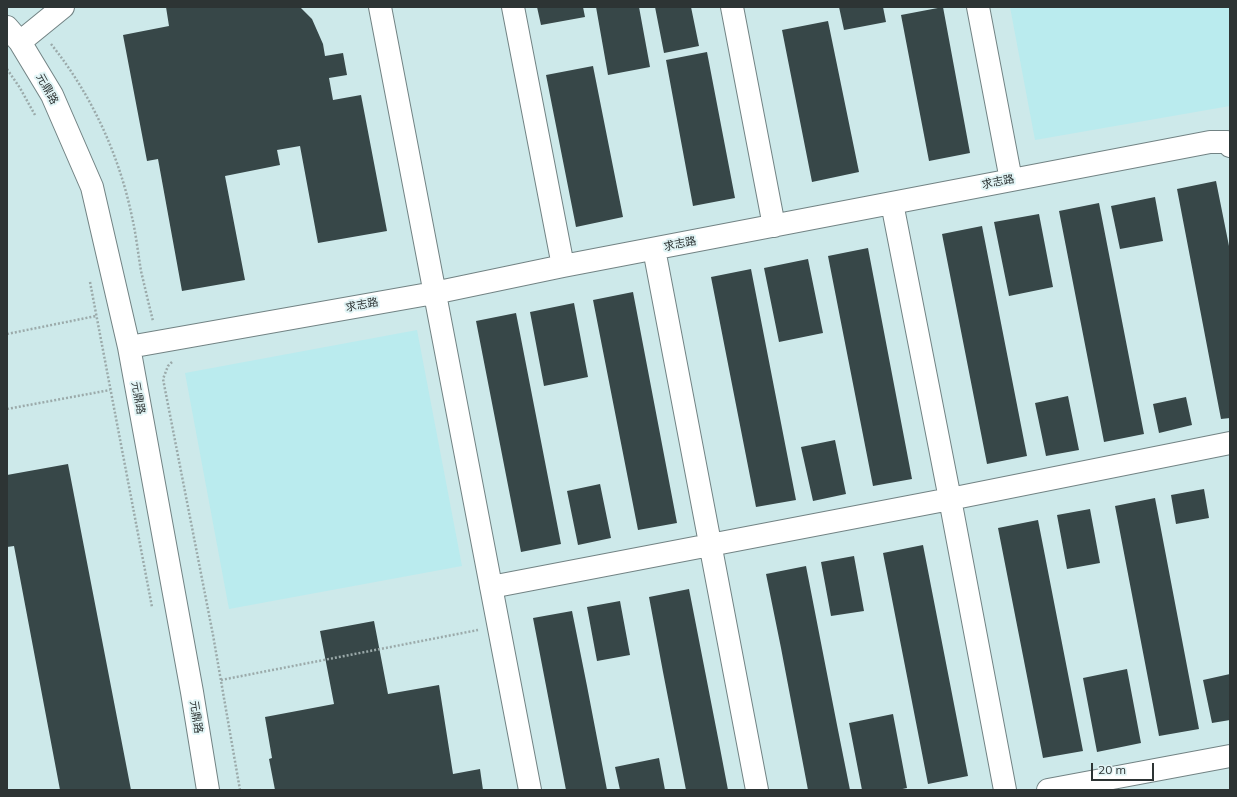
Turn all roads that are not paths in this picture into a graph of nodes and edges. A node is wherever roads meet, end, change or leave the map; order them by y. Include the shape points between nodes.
1 (63, 7) edge
2 (380, 7) edge
3 (513, 7) edge
4 (732, 7) edge
5 (978, 7) edge
6 (13, 34) edge
7 (1230, 146) edge
8 (1011, 180) junction
9 (892, 203) junction
10 (774, 226) junction
11 (654, 249) junction
12 (563, 266) junction
13 (434, 293) junction
14 (129, 347) junction
15 (1230, 443) edge
16 (950, 499) junction
17 (710, 546) junction
18 (491, 587) junction
19 (1230, 756) edge
20 (208, 790) edge
21 (530, 790) edge
22 (757, 790) edge
23 (1005, 790) edge
24 (1048, 790) edge

1 - 6 street
2 - 13 street
3 - 12 street
4 - 10 street
5 - 8 street
6 - 14 street, 元鼎路 via 52,94 92,187
7 - 8 street, 求志路 via 1227,142 1210,142
8 - 9 street, 求志路
9 - 10 street, 求志路
9 - 16 street
10 - 11 street, 求志路
11 - 12 street, 求志路
11 - 17 street
12 - 13 street, 求志路
13 - 14 street, 求志路
13 - 18 street
14 - 20 street, 元鼎路
15 - 16 street
16 - 17 street
16 - 23 street
17 - 18 street
17 - 22 street
18 - 21 street
19 - 24 street

